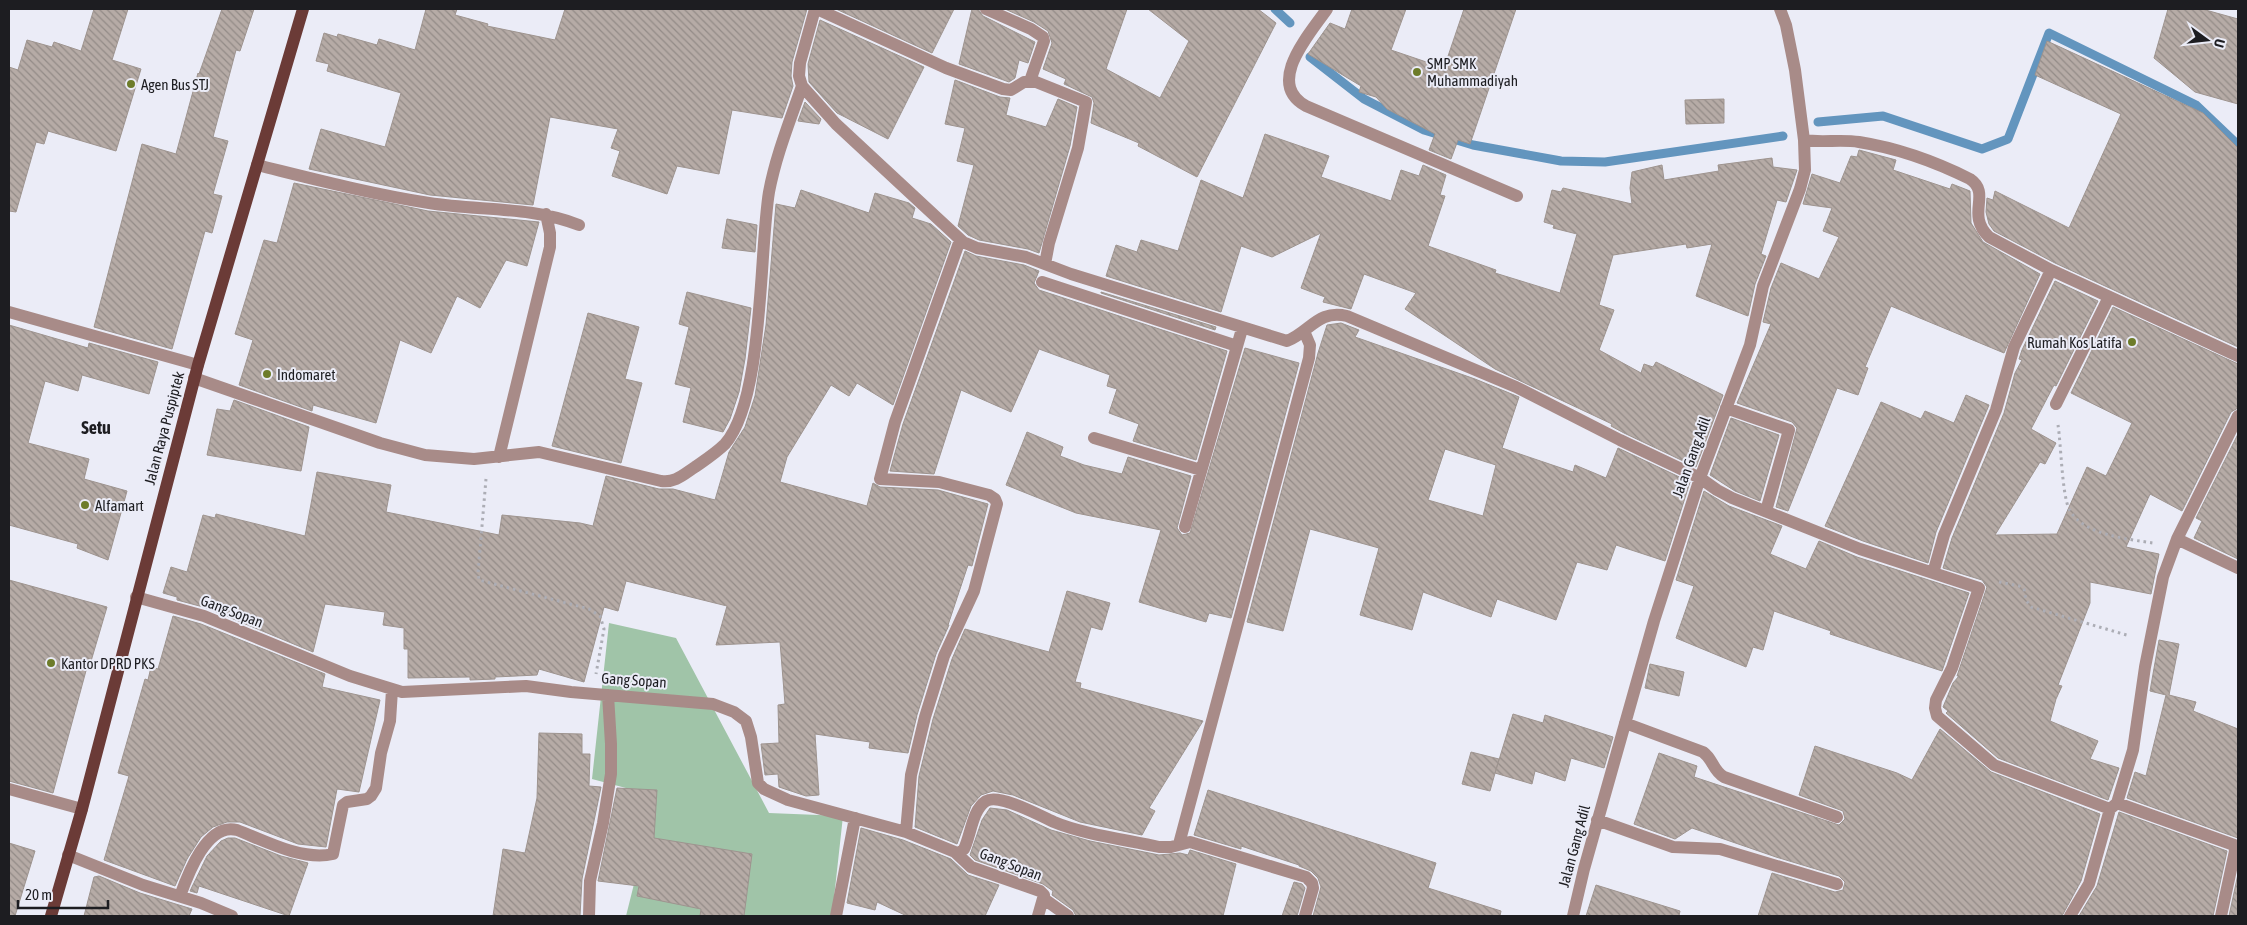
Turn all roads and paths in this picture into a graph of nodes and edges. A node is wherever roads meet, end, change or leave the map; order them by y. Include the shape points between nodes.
1 (303, 9) edge
2 (816, 9) edge
3 (986, 9) edge
4 (1327, 9) edge
5 (1780, 9) edge
6 (1030, 81) junction
7 (802, 86) junction
8 (1804, 140) junction
9 (257, 165) junction
10 (1517, 196) dead end
11 (546, 214) junction
12 (579, 225) dead end
13 (960, 240) junction
14 (1045, 264) junction
15 (2051, 270) junction
16 (1042, 282) dead end
17 (2109, 297) junction
18 (9, 312) edge
19 (1242, 329) junction
20 (1304, 331) junction
21 (1237, 346) junction
22 (2238, 356) edge
23 (198, 364) junction
24 (194, 378) junction
25 (2056, 404) joint
26 (1726, 408) junction
27 (2238, 416) edge
28 (1094, 438) dead end
29 (493, 457) junction
30 (1201, 470) junction
31 (1700, 478) junction
32 (1766, 511) junction
33 (1185, 527) dead end
34 (2175, 544) junction
35 (2238, 568) edge
36 (1933, 573) junction
37 (1979, 588) junction
38 (136, 597) junction
39 (2150, 642) junction
40 (392, 690) junction
41 (591, 694) junction
42 (608, 695) junction
43 (1626, 723) junction
44 (9, 789) edge
45 (2114, 806) junction
46 (82, 809) junction
47 (1837, 816) dead end
48 (855, 818) junction
49 (1597, 820) junction
50 (906, 832) junction
51 (1180, 844) junction
52 (954, 852) junction
53 (68, 855) junction
54 (1837, 884) dead end
55 (180, 896) junction
56 (1044, 899) junction
57 (51, 916) edge
58 (232, 916) edge
59 (589, 916) edge
60 (836, 916) edge
61 (1038, 916) edge
62 (1068, 916) edge
63 (1305, 916) edge
64 (1573, 916) edge
65 (2070, 916) edge
66 (2221, 916) edge

1 - 9 main road, Jalan Raya Puspiptek
2 - 6 street via 946,68 1003,89 1011,90
2 - 7 street via 800,63
3 - 6 street via 1043,37
4 - 10 street via 1290,68 1289,87 1293,97 1342,122
5 - 8 street, Jalan Gang Adil via 1791,46
6 - 14 street via 1086,102 1078,148
7 - 13 street via 836,124
7 - 29 street via 778,153 769,192 757,331 745,399 725,443 675,481 669,482 539,452
8 - 15 street via 1875,145 1920,158 1970,179 1980,189 1978,220 1984,232
8 - 26 street, Jalan Gang Adil via 1805,170 1800,189 1763,286 1750,345
9 - 11 street via 368,192 430,203
9 - 23 main road, Jalan Raya Puspiptek
11 - 12 street
11 - 29 street via 550,247
13 - 14 street via 977,248
13 - 50 street via 894,422 880,479 928,480 960,487 992,497 996,501 996,510 974,591 944,656 926,717 911,775
14 - 19 street
15 - 17 street
15 - 36 street via 2019,334 1996,410 1944,535
16 - 21 street
17 - 22 street
17 - 25 street
18 - 23 street
19 - 20 street via 1287,341
19 - 21 street
20 - 31 street via 1329,315 1347,316 1516,386
20 - 51 street via 1310,345 1309,358
21 - 30 street
23 - 24 main road, Jalan Raya Puspiptek
24 - 29 street via 380,443 443,458
24 - 38 main road, Jalan Raya Puspiptek
25 - 34 path via 2066,497 2072,514 2100,533
26 - 31 street, Jalan Gang Adil
26 - 32 street via 1788,430
27 - 34 street
28 - 30 street
29 - 41 path via 479,580 589,610 600,616 604,623 603,642
30 - 33 street
31 - 32 street via 1717,490
31 - 43 street, Jalan Gang Adil via 1654,620
32 - 36 street via 1860,549
34 - 35 street
34 - 39 street via 2162,577
36 - 37 street
37 - 39 path via 1988,582 2019,586 2024,589 2031,607
37 - 45 street via 1952,668 1936,700 1937,716 1994,765
38 - 40 street, Gang Sopan via 204,616
38 - 46 main road, Jalan Raya Puspiptek
39 - 45 street via 2133,750
40 - 41 street, Gang Sopan via 411,692 526,686
40 - 55 street via 390,721 380,753 376,788 367,799 343,805 333,854 302,852 226,829 214,836 198,854
41 - 42 street, Gang Sopan
42 - 48 street, Gang Sopan via 692,701 734,712 748,724 758,783 764,789 788,800
42 - 59 street via 610,774 590,881
43 - 47 street via 1703,752 1708,755 1714,769 1724,777
43 - 49 street, Jalan Gang Adil
44 - 46 street
45 - 65 street via 2089,884
45 - 66 street via 2234,845
46 - 53 main road, Jalan Raya Puspiptek
48 - 50 street, Gang Sopan
48 - 60 street
49 - 54 street via 1673,847 1720,848
49 - 64 street, Jalan Gang Adil
50 - 52 street, Gang Sopan
51 - 52 street via 1159,847 1067,826 1028,809 989,799 978,810 964,849
51 - 63 street via 1190,842 1306,877 1313,888
52 - 56 street, Gang Sopan via 971,867 1040,891
53 - 55 street
53 - 57 main road, Jalan Raya Puspiptek
55 - 58 street
56 - 61 street, Gang Sopan
56 - 62 street

